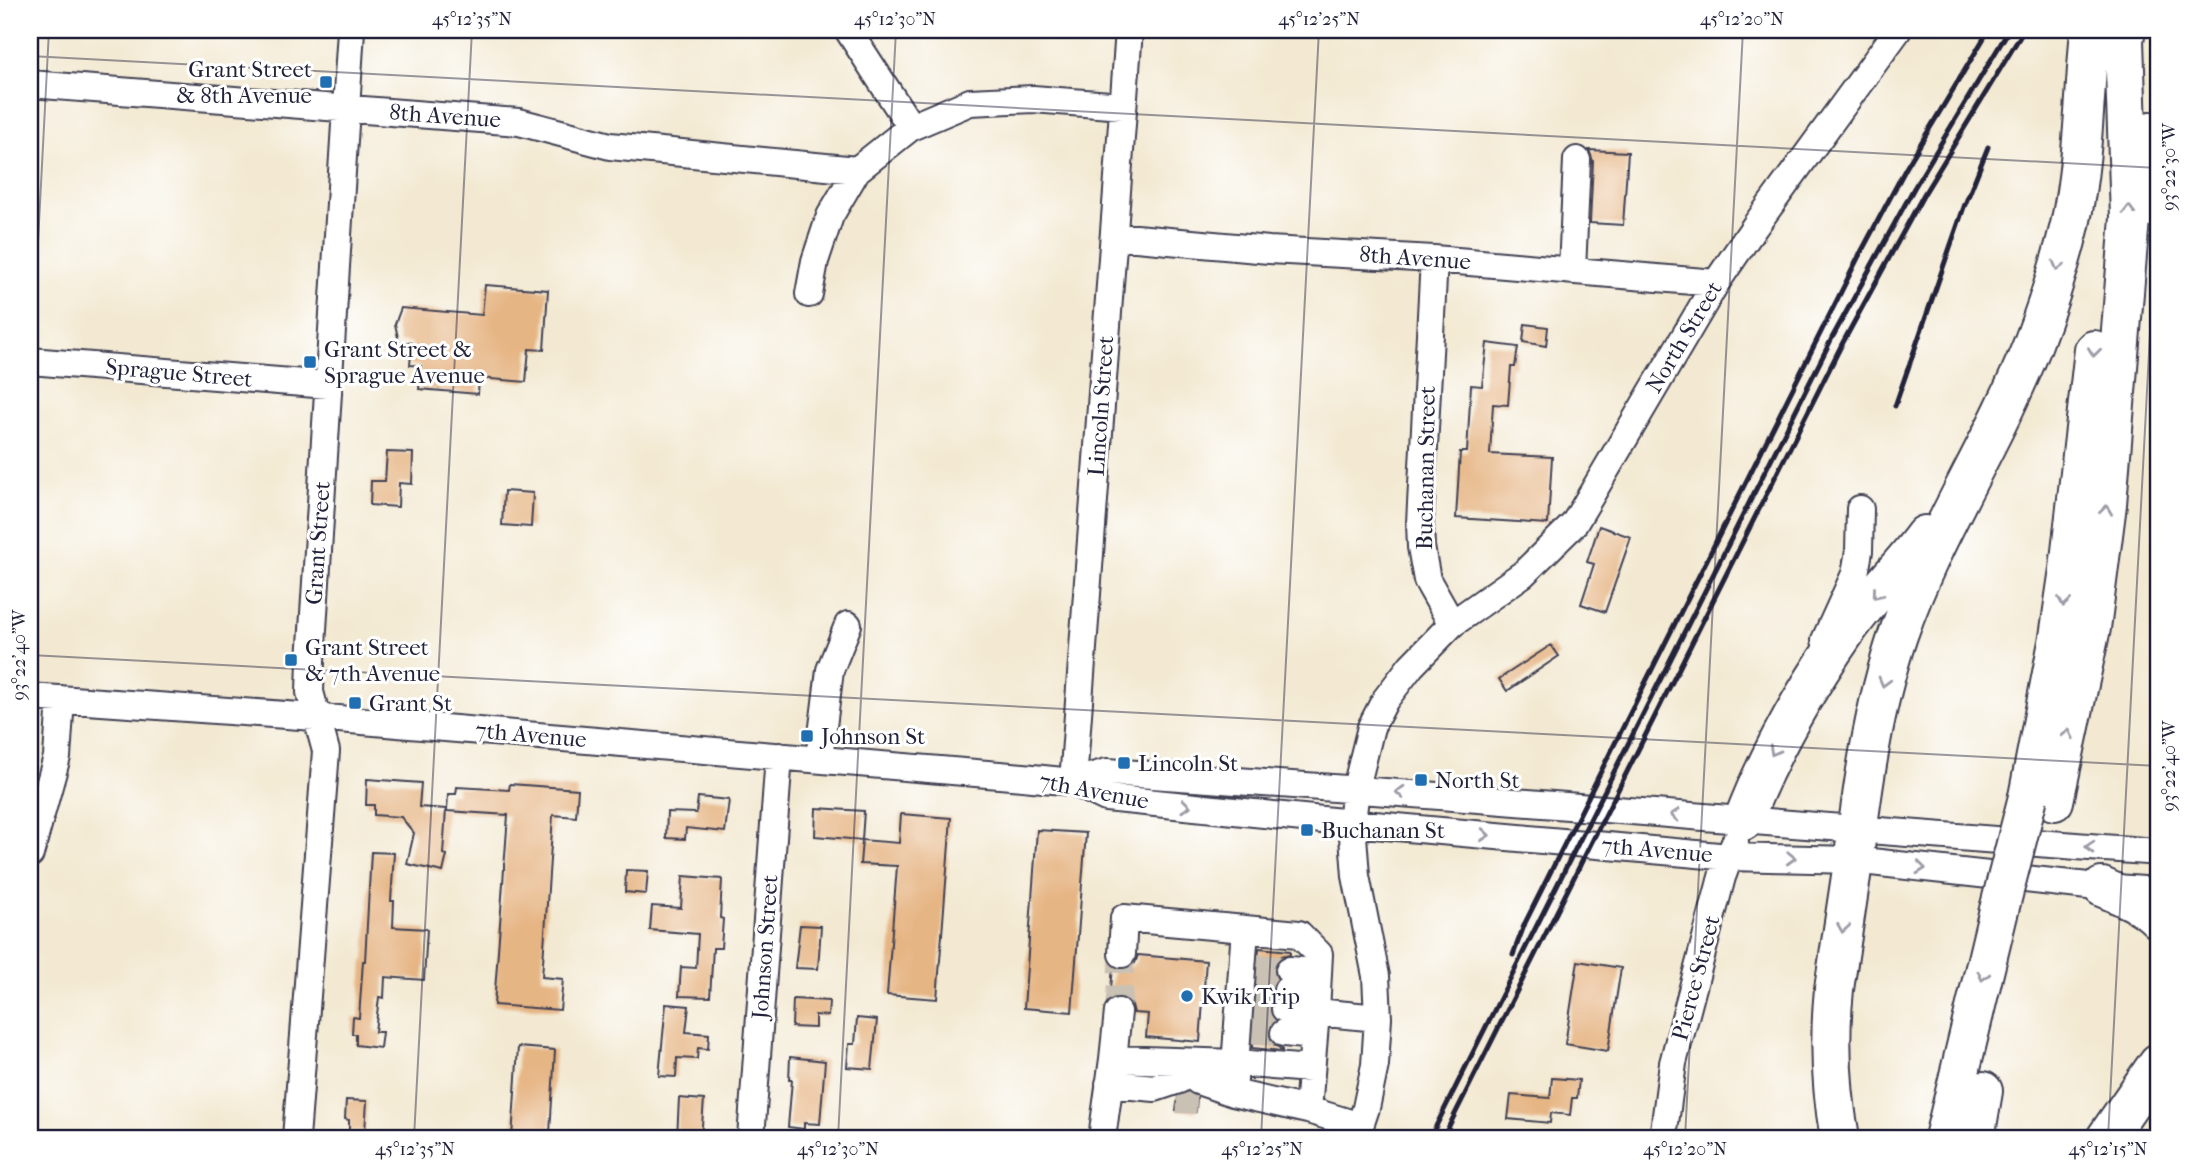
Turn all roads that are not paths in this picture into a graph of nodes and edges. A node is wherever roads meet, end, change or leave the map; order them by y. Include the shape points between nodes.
1 (351, 30) edge
2 (848, 30) edge
3 (1129, 30) edge
4 (1898, 30) edge
5 (2126, 30) edge
6 (2139, 30) edge
7 (2093, 50) edge
8 (30, 84) edge
9 (1123, 106) junction
10 (346, 109) junction
11 (911, 127) junction
12 (1577, 160) dead end
13 (857, 170) junction
14 (2158, 209) edge
15 (1114, 236) junction
16 (1434, 259) junction
17 (1572, 270) junction
18 (1716, 283) junction
19 (809, 294) dead end
20 (30, 361) edge
21 (328, 385) junction
22 (1978, 462) junction
23 (1860, 509) dead end
24 (1452, 624) junction
25 (848, 625) dead end
26 (1808, 691) junction
27 (30, 697) edge
28 (61, 699) junction
29 (315, 717) junction
30 (779, 755) junction
31 (819, 759) junction
32 (1073, 782) junction
33 (1356, 788) junction
34 (2041, 799) junction
35 (1743, 821) junction
36 (1353, 823) junction
37 (1854, 845) junction
38 (2158, 852) edge
39 (30, 854) edge
40 (1730, 857) junction
41 (2102, 887) junction
42 (2158, 891) edge
43 (2012, 911) junction
44 (2158, 919) edge
45 (1245, 929) junction
46 (1122, 954) tunnel mouth
47 (1316, 1003) junction
48 (1118, 1012) tunnel mouth
49 (1378, 1017) junction
50 (1236, 1063) junction
51 (2158, 1063) edge
52 (1310, 1069) junction
53 (1111, 1071) junction
54 (2158, 1087) edge
55 (1234, 1093) junction
56 (1308, 1110) junction
57 (1358, 1132) edge
58 (296, 1138) edge
59 (751, 1138) edge
60 (1102, 1138) edge
61 (1663, 1138) edge
62 (1840, 1138) edge
63 (1944, 1138) edge
64 (1973, 1138) edge
65 (2106, 1138) edge
66 (2121, 1138) edge

1 - 10 street, Grant Street
2 - 11 street
3 - 9 street, Lincoln Street
4 - 18 street, North Street
34 -> 5 highway via 2091,628 2107,505 2130,218
6 - 14 highway
7 -> 22 highway via 2070,224 2056,276 2031,347
7 -> 34 highway via 2105,255
8 - 10 street, 8th Avenue
9 - 11 street via 1032,99 970,102
9 - 15 street, Lincoln Street
10 - 13 street, 8th Avenue via 519,122 610,146
10 - 21 street, Grant Street
11 - 13 street
12 - 17 street
13 - 19 street via 830,216
15 - 16 street, 8th Avenue
15 - 32 street, Lincoln Street
16 - 17 street, 8th Avenue
16 - 24 street, Buchanan Street via 1421,547 1427,580
17 - 18 street, 8th Avenue
18 - 24 street, North Street via 1574,524 1524,574
20 - 21 street, Sprague Street
21 - 29 street, Grant Street via 311,661
22 -> 26 highway via 1910,555 1845,632
22 -> 37 highway via 1920,579 1898,635 1872,732
23 - 26 street via 1855,574
24 - 33 street via 1385,700 1371,727
25 - 31 street via 830,670
26 -> 35 highway via 1758,779
27 - 28 street, 7th Avenue
28 - 29 street, 7th Avenue
28 - 39 street via 57,757
29 - 30 street, 7th Avenue
29 - 58 street, Grant Street via 326,751
30 - 31 street, 7th Avenue
30 - 59 street, Johnson Street
31 - 32 street, 7th Avenue
32 - 33 street via 1107,772
32 -> 36 street, 7th Avenue via 1106,798
35 -> 33 street
33 - 36 street
34 - 43 highway, bridge
35 - 37 street
35 - 40 street, Pierce Street
36 -> 40 street, 7th Avenue
36 - 49 street via 1356,876 1376,976
38 -> 37 street
40 -> 37 street, 7th Avenue
37 -> 41 street, 7th Avenue
37 -> 62 highway via 1831,1024
40 - 61 street, Pierce Street via 1674,1063
41 - 42 street, 7th Avenue
41 - 44 highway
43 -> 63 highway
43 - 64 highway
45 - 46 street via 1124,918
45 - 47 street via 1299,934 1319,954
45 - 50 street via 1247,997
47 - 47 street via 1286,1000
47 - 49 street
47 - 52 street
48 - 53 street
49 - 57 street via 1375,1065
50 - 52 street
50 - 53 street
50 - 55 street
51 - 65 highway
52 - 56 street
53 - 55 street via 1181,1090
53 - 60 street
54 - 66 highway
55 - 56 street
56 - 57 street

